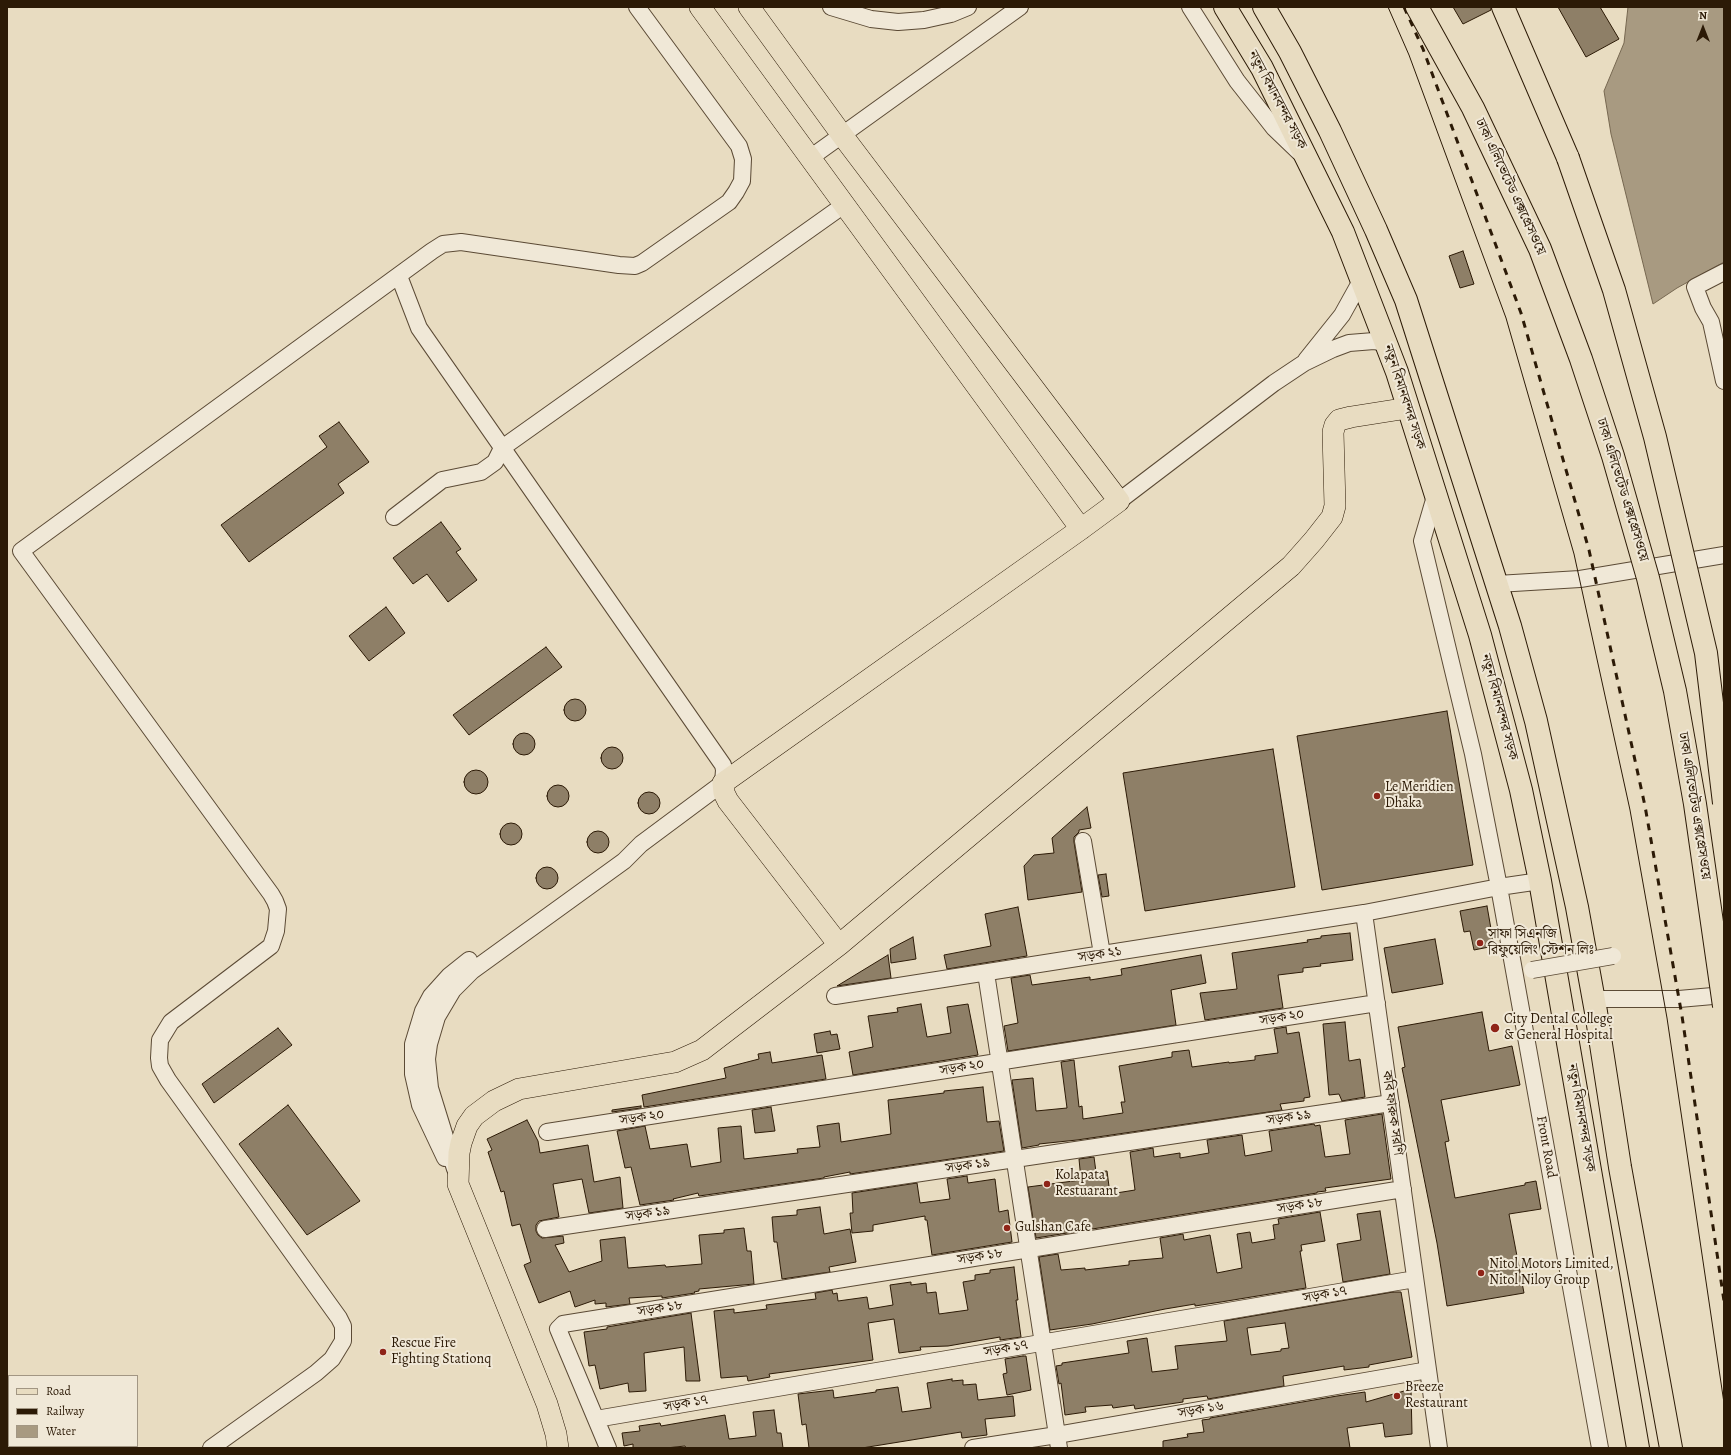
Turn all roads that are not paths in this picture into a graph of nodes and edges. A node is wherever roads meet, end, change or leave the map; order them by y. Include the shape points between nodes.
1 (637, 7) edge
2 (700, 7) edge
3 (749, 7) edge
4 (831, 7) edge
5 (968, 7) edge
6 (1020, 7) edge
7 (1190, 7) edge
8 (1225, 7) edge
9 (1264, 7) edge
10 (1417, 7) edge
11 (1503, 7) edge
12 (842, 135) junction
13 (810, 158) junction
14 (1309, 162) junction
15 (844, 205) junction
16 (1724, 272) edge
17 (399, 276) junction
18 (1362, 279) junction
19 (1387, 343) junction
20 (1304, 363) junction
21 (1724, 381) edge
22 (1408, 408) junction
23 (502, 448) junction
24 (1436, 492) junction
25 (1119, 501) junction
26 (394, 517) dead end
27 (1081, 529) junction
28 (1724, 555) edge
29 (1497, 584) junction
30 (723, 783) junction
31 (1724, 803) edge
32 (1083, 842) dead end
33 (1540, 881) junction
34 (1499, 887) junction
35 (1364, 913) junction
36 (839, 945) junction
37 (1102, 954) junction
38 (1613, 956) dead end
39 (1532, 970) dead end
40 (986, 973) junction
41 (1724, 995) edge
42 (835, 996) dead end
43 (1594, 999) junction
44 (1377, 1003) junction
45 (1724, 1006) edge
46 (1000, 1062) junction
47 (1391, 1103) junction
48 (547, 1132) dead end
49 (1014, 1159) junction
50 (458, 1184) junction
51 (1403, 1189) junction
52 (545, 1229) dead end
53 (1028, 1249) junction
54 (1415, 1279) junction
55 (1043, 1343) junction
56 (1428, 1370) junction
57 (596, 1419) junction
58 (1058, 1441) edge
59 (212, 1448) edge
60 (558, 1448) edge
61 (608, 1448) edge
62 (973, 1448) edge
63 (1439, 1448) edge
64 (1600, 1448) edge
65 (1638, 1448) edge
66 (1671, 1448) edge

1 - 17 street via 739,146 742,181 729,202 635,266 619,266 461,242 443,244
2 - 13 main road
3 - 12 main road
4 - 5 street via 871,19 898,22 924,20
6 - 12 street
7 - 14 street via 1237,81 1274,128
8 - 14 highway, নতুন বিমানবন্দর সড়ক via 1262,68
9 - 29 highway via 1330,131 1406,300
10 - 45 highway, ঢাকা এলিভেটেড এক্সপ্রেসওয়ে, bridge via 1473,108 1540,249 1581,359 1613,456 1648,578 1675,691 1695,804
11 - 31 highway, bridge via 1568,158 1614,290 1657,445 1706,653
12 - 13 street
12 - 25 main road
13 - 15 main road
14 - 18 highway, নতুন বিমানবন্দর সড়ক via 1343,232
15 - 23 street
15 - 27 main road
16 - 21 street via 1695,287 1711,322
17 - 23 street via 419,328
17 - 59 street via 21,551 271,894 278,910 276,931 271,946 171,1022 160,1040 160,1066 339,1318 343,1326 343,1341 332,1359 316,1373
18 - 19 highway, নতুন বিমানবন্দর সড়ক
18 - 20 street via 1342,315
19 - 20 street via 1349,343
19 - 22 highway, নতুন বিমানবন্দর সড়ক
20 - 25 street
22 - 24 highway, নতুন বিমানবন্দর সড়ক
22 - 36 main road via 1339,420 1333,432 1335,506 1332,517 1291,566
23 - 26 street via 495,462 481,472 442,480
23 - 30 street via 723,765
24 - 33 highway, নতুন বিমানবন্দর সড়ক via 1502,714
24 - 34 street, Front Road via 1422,541 1473,754
25 - 27 main road
27 - 30 main road
28 - 29 street via 1580,579
29 - 43 highway via 1536,721 1563,840
30 - 36 main road via 728,801
30 - 50 street via 641,844 616,857 468,961 440,986 438,1000 423,1011 416,1032 413,1074 420,1105 440,1137
32 - 37 street
33 - 34 street
33 - 65 highway, নতুন বিমানবন্দর সড়ক
34 - 35 street
34 - 64 street, Front Road
35 - 37 street, সড়ক ২১
35 - 44 street, কবি ফারুক সরণি
36 - 50 main road via 702,1050 675,1062 518,1089 494,1101 474,1116 463,1135 459,1152
37 - 40 street, সড়ক ২১
38 - 39 street, bridge
40 - 42 street, সড়ক ২১
40 - 46 street
41 - 43 street via 1679,999
43 - 66 highway via 1620,1167
44 - 46 street, সড়ক ২০
44 - 47 street, কবি ফারুক সরণি
46 - 48 street, সড়ক ২০
46 - 49 street
47 - 49 street, সড়ক ১৯
47 - 51 street, কবি ফারুক সরণি
49 - 52 street, সড়ক ১৯
49 - 53 street
50 - 60 main road via 547,1404
51 - 53 street, সড়ক ১৮
51 - 54 street, কবি ফারুক সরণি
53 - 55 street
53 - 57 street, সড়ক ১৮ via 563,1324 558,1329
54 - 55 street, সড়ক ১৭
54 - 56 street, কবি ফারুক সরণি
55 - 57 street, সড়ক ১৭
55 - 58 street
56 - 58 street, সড়ক ১৬
56 - 63 street, কবি ফারুক সরণি
57 - 61 street
58 - 62 street, সড়ক ১৬

